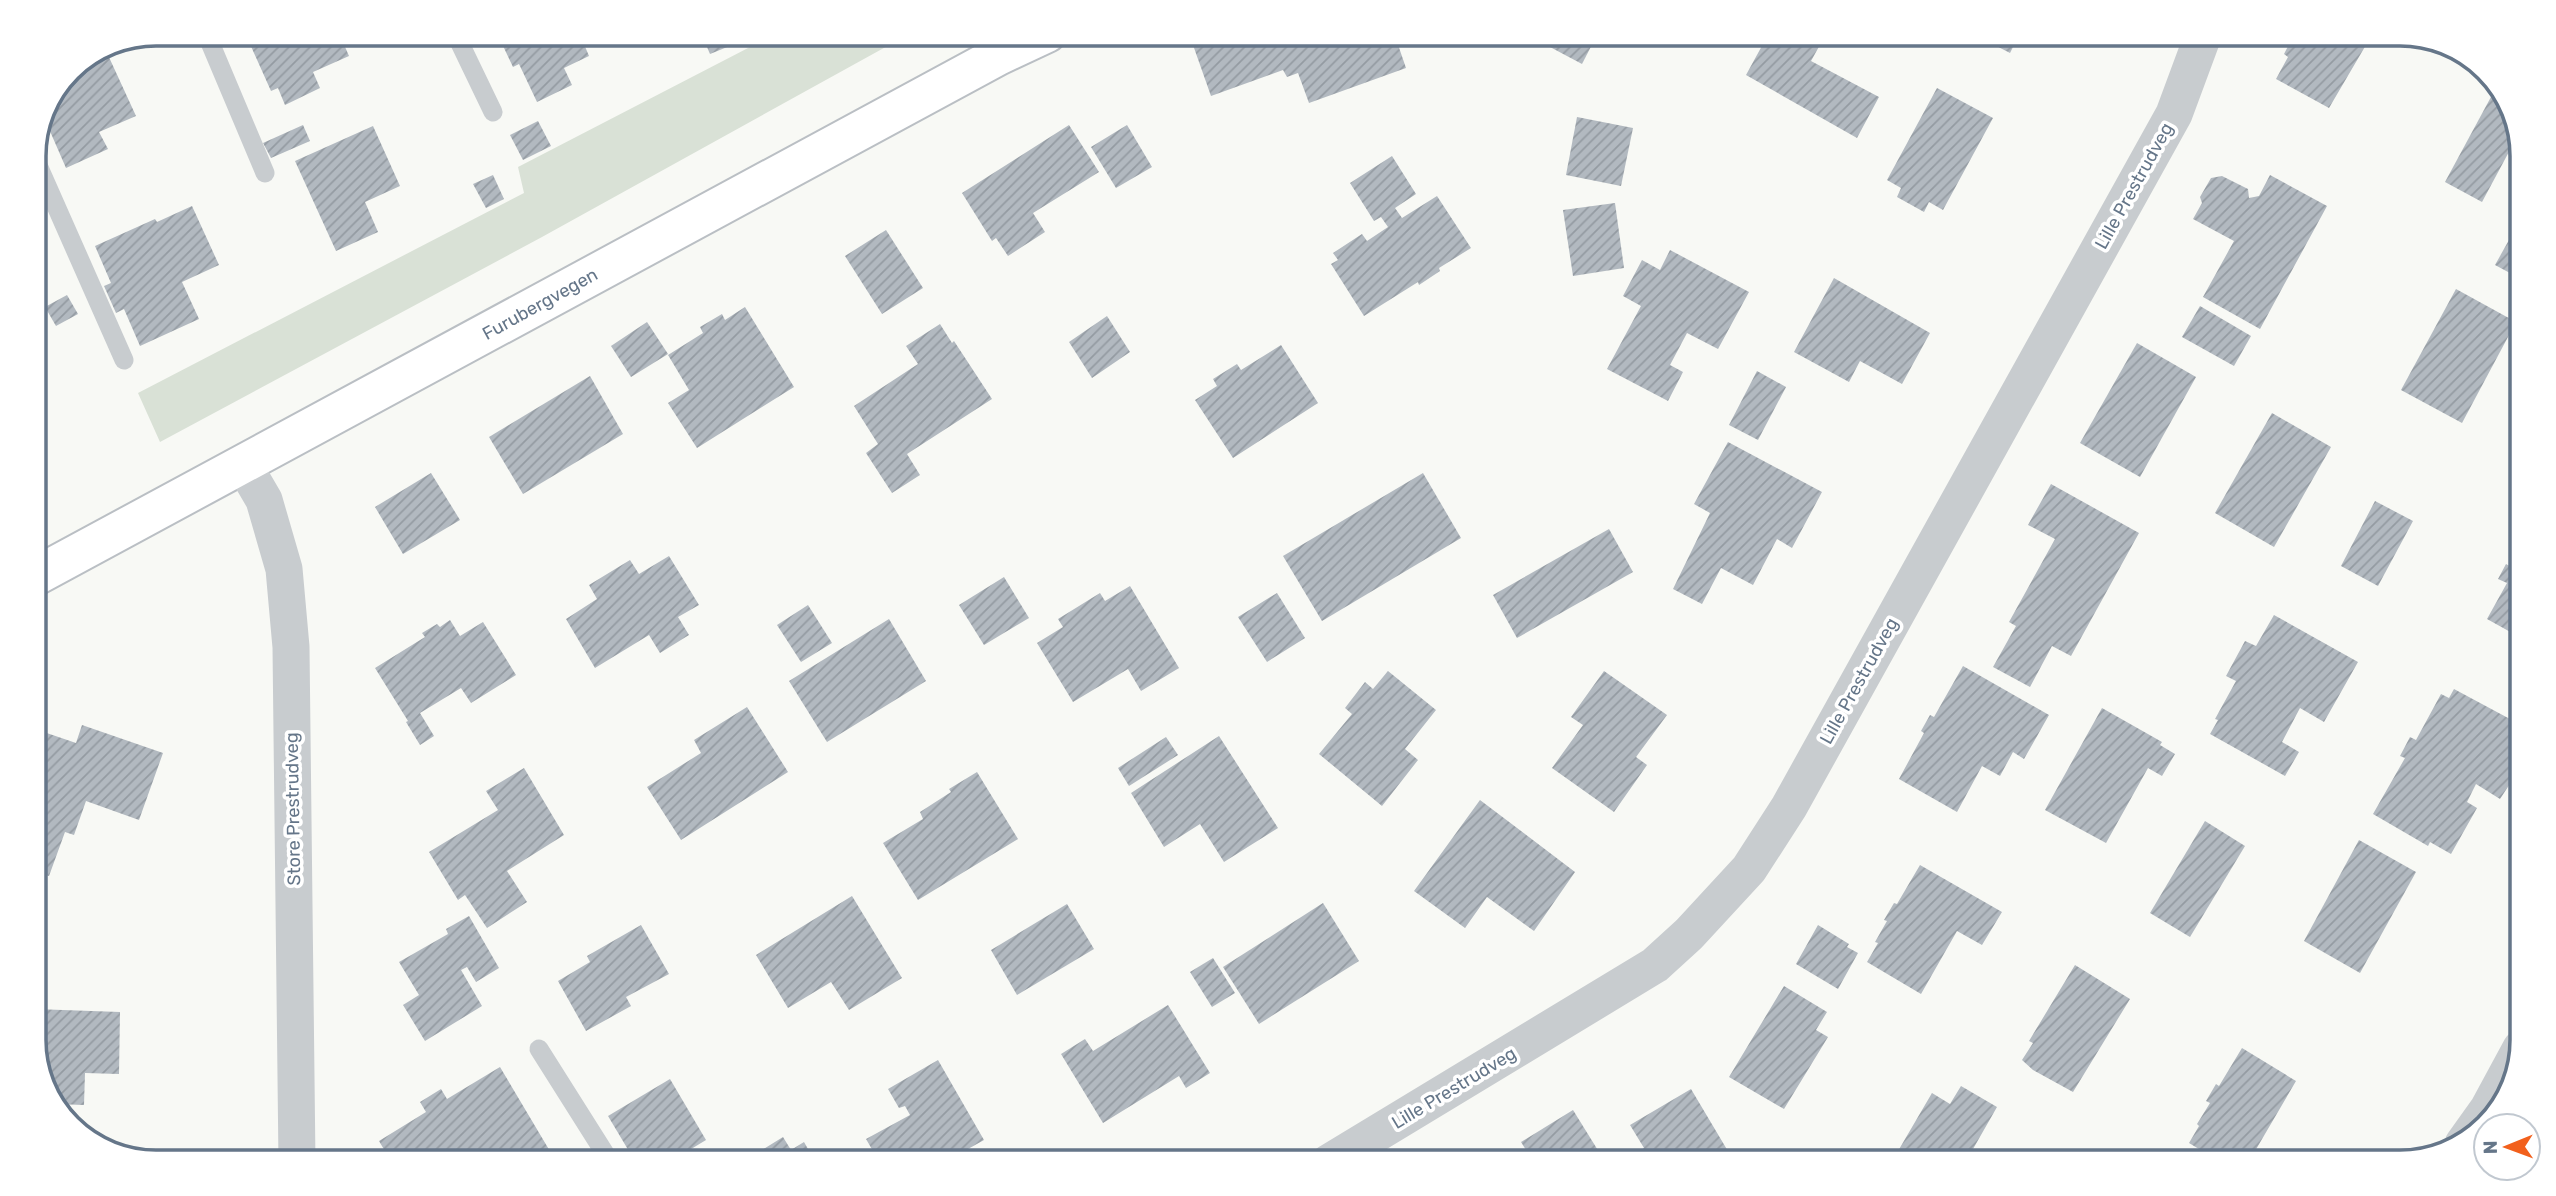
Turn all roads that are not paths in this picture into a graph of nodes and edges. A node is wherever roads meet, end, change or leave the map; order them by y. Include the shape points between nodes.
1 (211, 45) edge
2 (461, 45) edge
3 (1021, 45) edge
4 (2200, 45) edge
5 (493, 112) dead end
6 (265, 173) dead end
7 (46, 195) edge
8 (124, 360) dead end
9 (243, 464) junction
10 (46, 571) edge
11 (539, 1049) dead end
12 (297, 1150) edge
13 (603, 1150) edge
14 (1350, 1150) edge

1 - 6 lane
2 - 5 lane
3 - 9 main road, Furubergvegen
4 - 14 street, Lille Prestrudveg via 2174,114 1795,797 1749,869 1656,965
7 - 8 lane
9 - 10 main road, Furubergvegen
9 - 12 street, Store Prestrudveg via 264,500 284,569 291,647
11 - 13 lane

